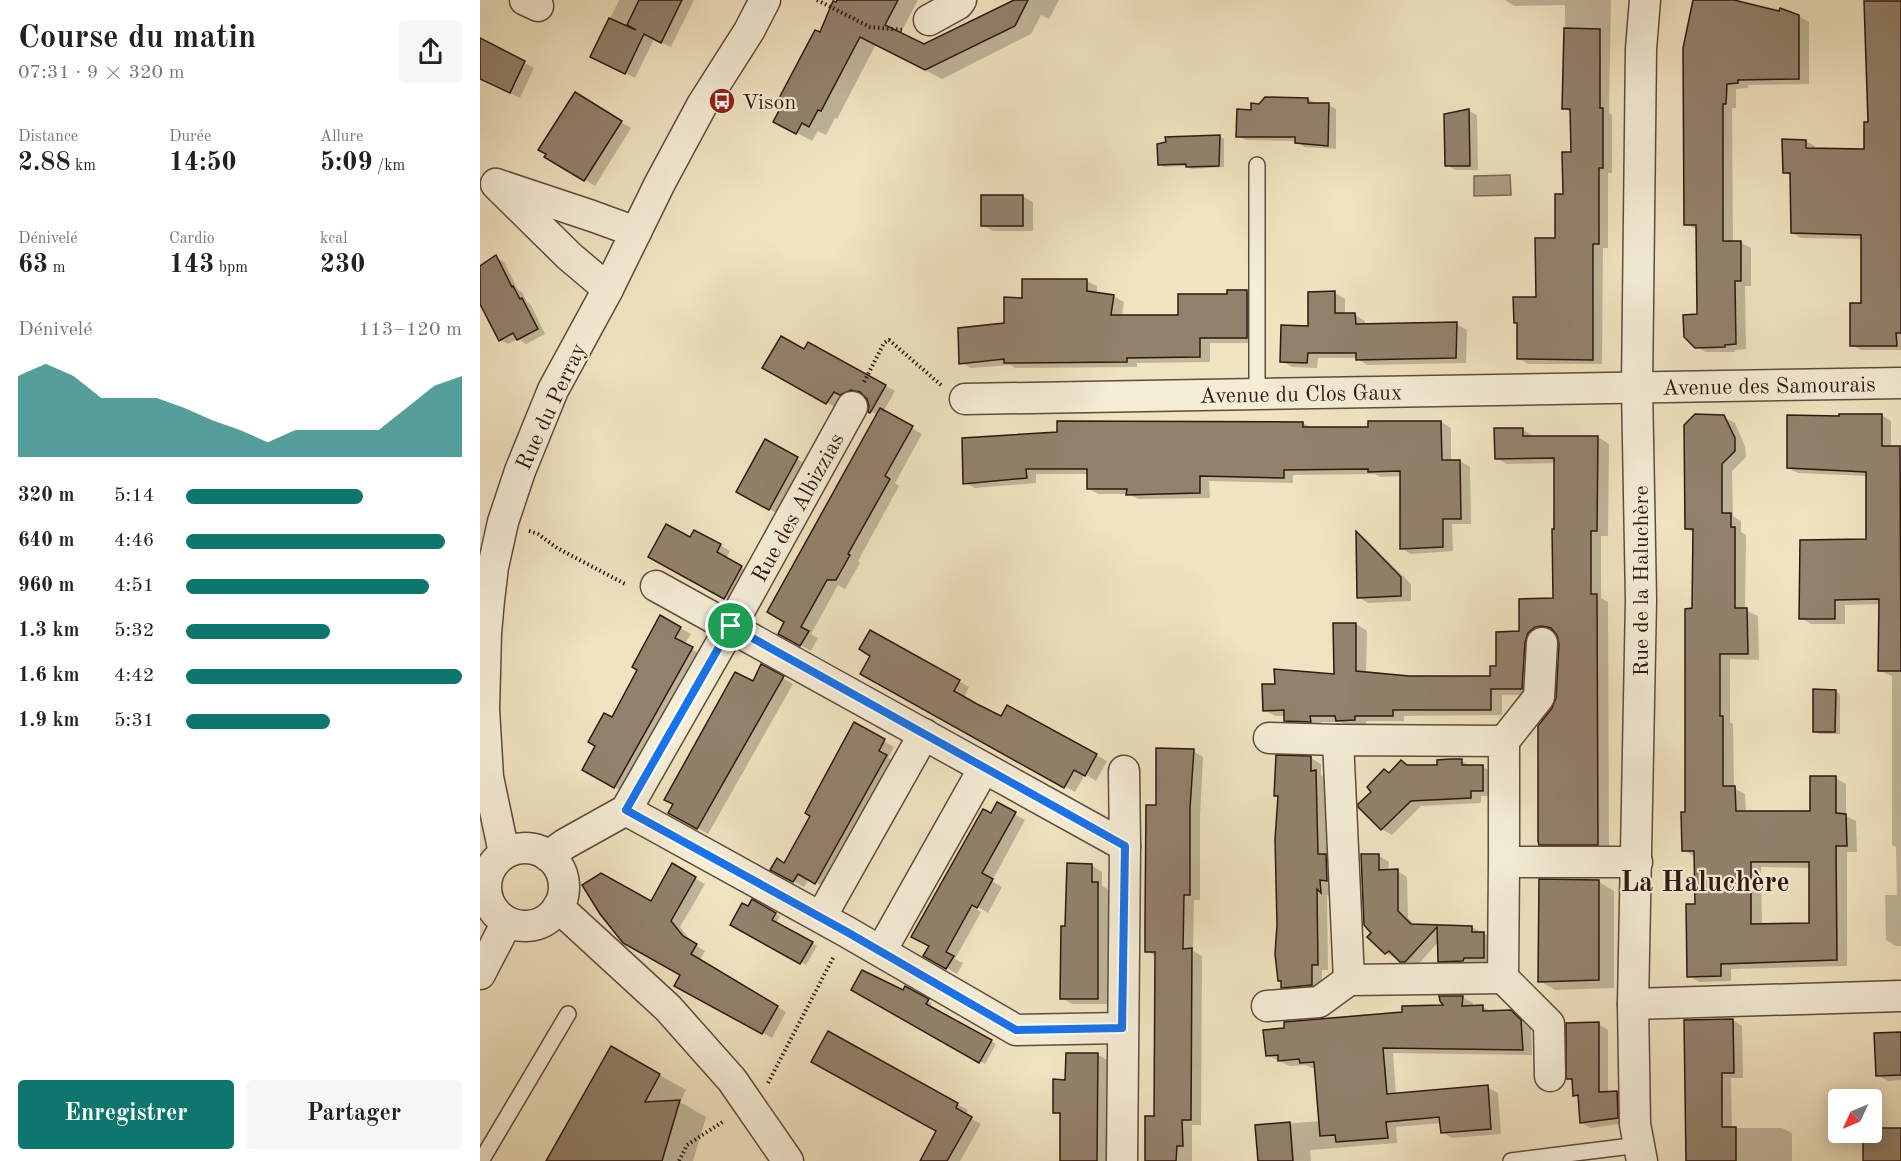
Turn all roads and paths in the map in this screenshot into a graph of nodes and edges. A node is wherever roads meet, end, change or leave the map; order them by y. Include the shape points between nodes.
1 (765, 0) edge
2 (817, 0) edge
3 (961, 0) edge
4 (1645, 0) edge
5 (929, 20) joint
6 (1257, 165) dead end
7 (488, 182) edge
8 (636, 232) junction
9 (608, 289) junction
10 (1901, 383) edge
11 (1637, 387) junction
12 (1257, 393) junction
13 (965, 399) joint
14 (852, 407) joint
15 (503, 522) junction
16 (656, 586) joint
17 (731, 626) junction
18 (1542, 643) dead end
19 (924, 734) junction
20 (1269, 738) dead end
21 (1338, 740) junction
22 (1504, 741) junction
23 (984, 768) junction
24 (1124, 771) dead end
25 (484, 777) edge
26 (626, 810) junction
27 (1125, 846) junction
28 (504, 853) junction
29 (548, 856) junction
30 (1504, 862) junction
31 (1637, 862) junction
32 (558, 907) junction
33 (821, 917) junction
34 (507, 922) junction
35 (881, 951) junction
36 (480, 974) edge
37 (1503, 978) junction
38 (1348, 980) junction
39 (1901, 996) edge
40 (1634, 1004) junction
41 (1267, 1006) dead end
42 (568, 1014) dead end
43 (1122, 1028) junction
44 (1550, 1076) dead end
45 (728, 1119) dead end
46 (1641, 1153) edge
47 (481, 1161) edge
48 (679, 1161) edge
49 (788, 1161) edge
50 (1122, 1161) edge
51 (1511, 1161) edge

1 - 8 street, Rue du Perray via 702,105
2 - 5 path via 870,27 907,30
3 - 5 street
4 - 11 street, Rue de la Haluchère
6 - 12 lane
7 - 8 street
7 - 9 street
8 - 9 street, Rue du Perray
9 - 15 street, Rue du Perray via 553,390
10 - 11 street, Avenue des Samourais
11 - 12 street, Avenue du Clos Gaux
11 - 31 street, Rue de la Haluchère via 1641,600
12 - 13 street, Avenue du Clos Gaux
13 - 14 path via 949,391 890,340 874,359
14 - 17 street, Rue des Albizzias
15 - 16 path via 538,534 627,585 646,590
15 - 25 street, Rue du Perray via 493,567 486,633
16 - 17 street
17 - 19 street
17 - 26 street, Rue des Albizzias
18 - 22 street via 1539,697
19 - 23 street
19 - 33 street
20 - 21 street
21 - 22 street
21 - 38 street
22 - 30 street
23 - 27 street
23 - 35 street
24 - 27 street
25 - 28 street, Rue du Perray
26 - 29 street
26 - 33 street
27 - 43 street
28 - 29 street via 528,848
28 - 34 street via 490,868 486,888 491,907
29 - 32 street via 563,879
30 - 31 street
30 - 37 street
31 - 40 street, Rue de la Haluchère
32 - 34 street via 548,919 535,925
32 - 49 street via 668,1008 732,1080
33 - 35 street
34 - 36 street
35 - 43 street via 1016,1030
37 - 38 street
37 - 44 street via 1549,1024
38 - 41 street via 1318,1002
39 - 40 street
40 - 46 street, Rue de la Haluchère via 1634,1098
42 - 47 lane
43 - 50 street
45 - 48 path via 687,1145
46 - 51 lane

